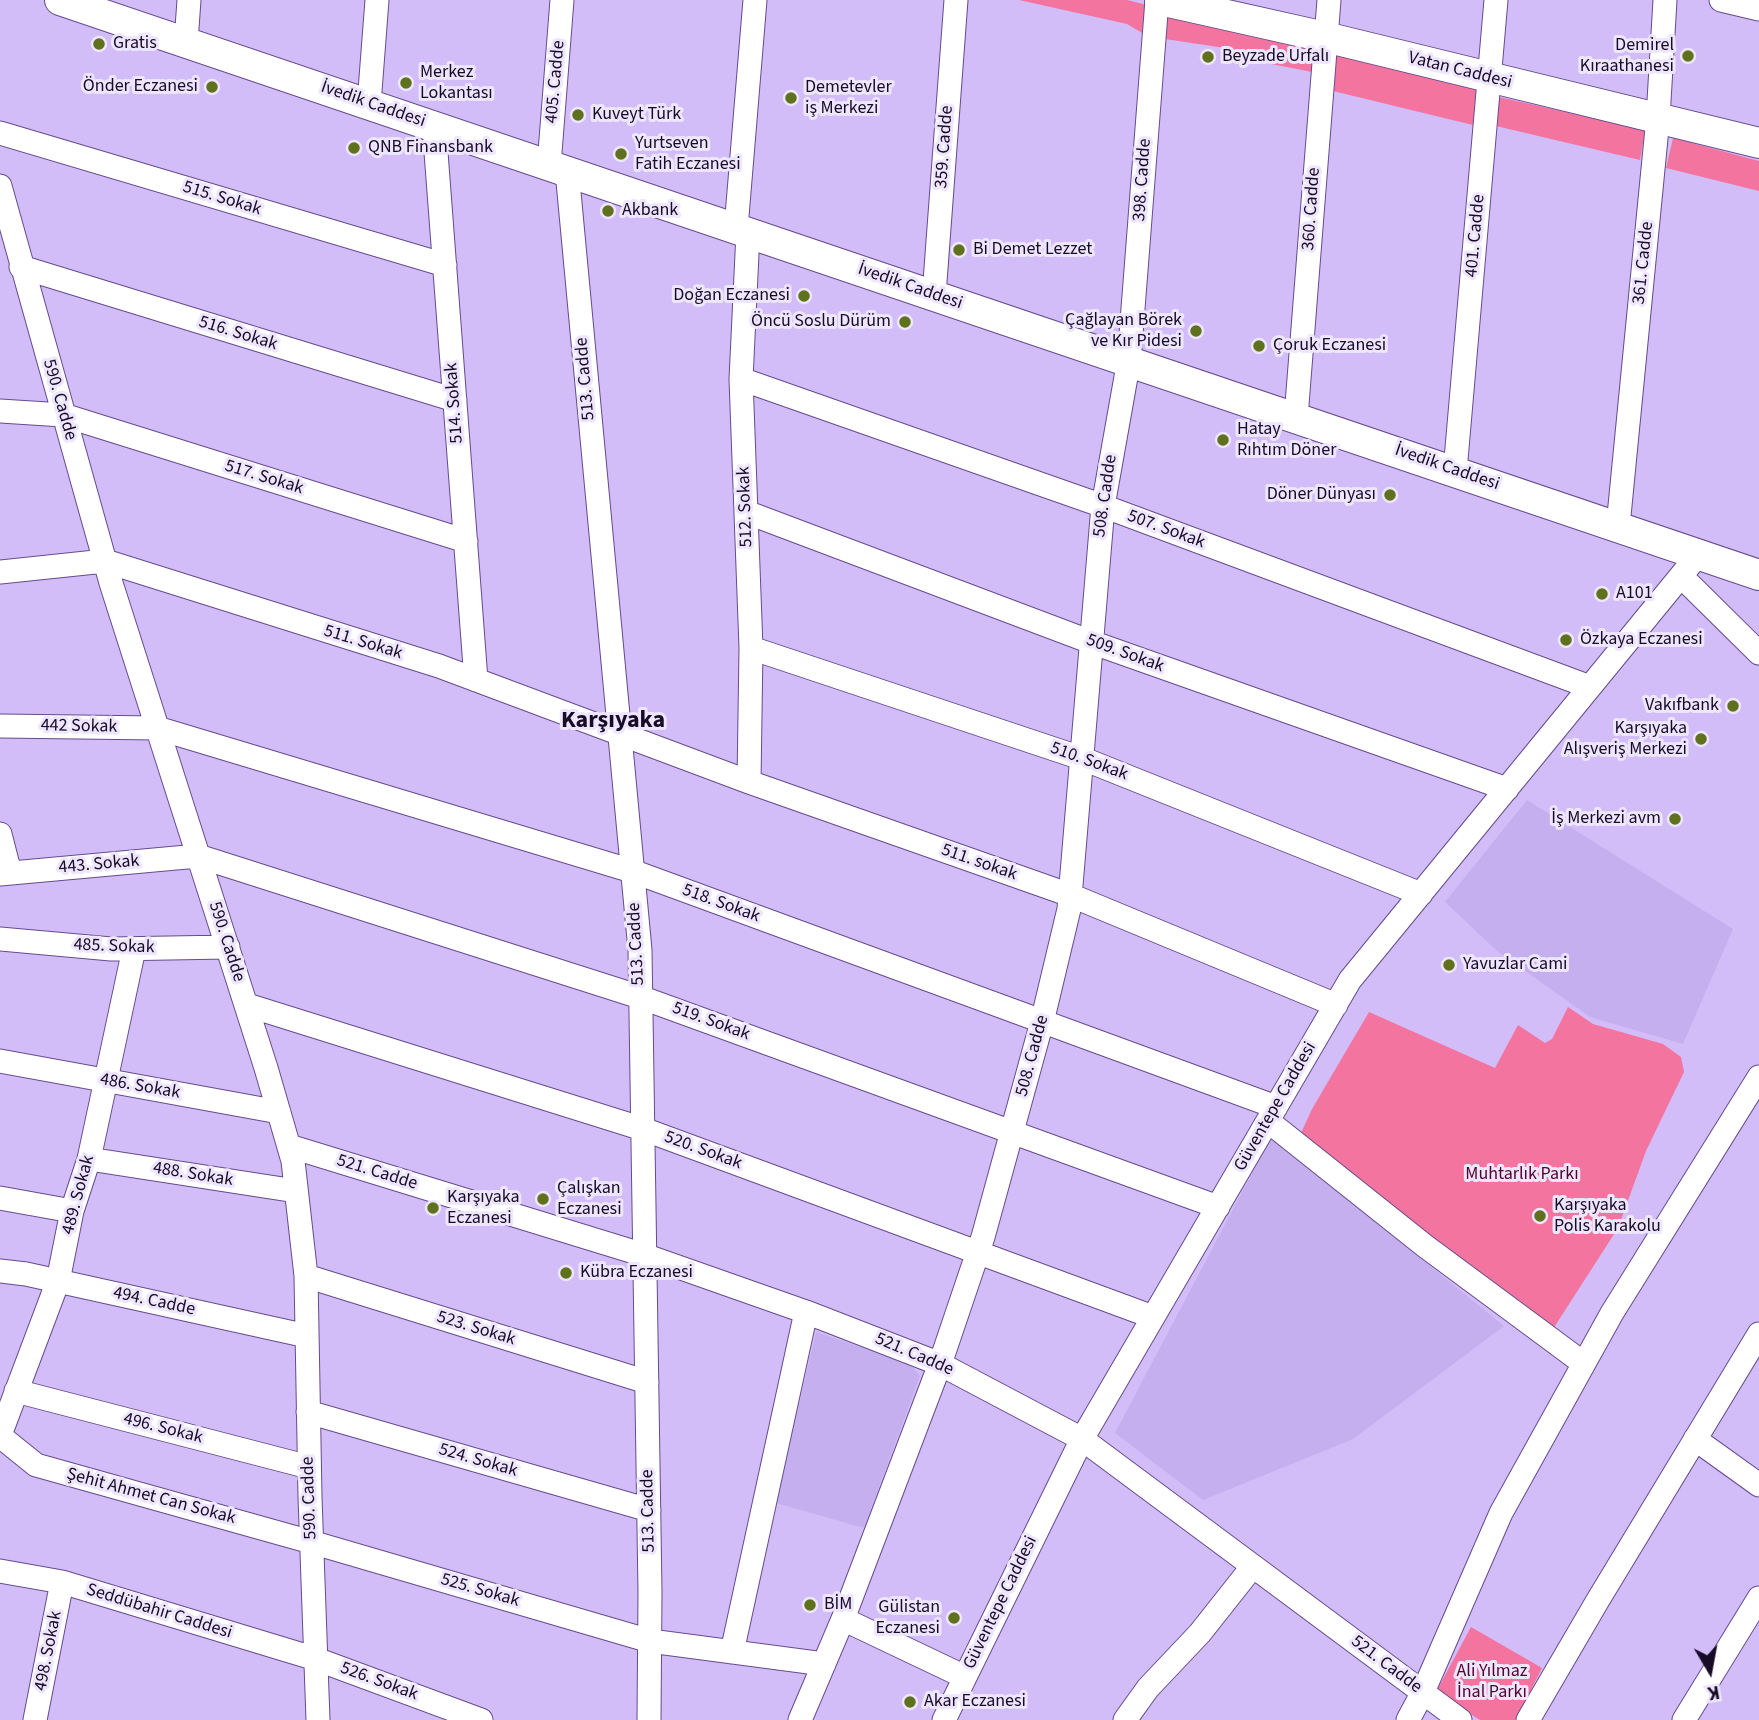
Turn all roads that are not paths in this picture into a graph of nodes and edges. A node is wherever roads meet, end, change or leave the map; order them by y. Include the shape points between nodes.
1 (60, 0) edge
2 (189, 0) edge
3 (377, 0) edge
4 (562, 0) edge
5 (755, 0) edge
6 (956, 0) edge
7 (1158, 0) edge
8 (1329, 0) edge
9 (1496, 0) edge
10 (1665, 0) edge
11 (1721, 0) edge
12 (1759, 9) edge
13 (1325, 37) junction
14 (186, 42) junction
15 (1490, 78) junction
16 (369, 104) junction
17 (1658, 118) junction
18 (434, 126) junction
19 (0, 133) edge
20 (1759, 143) edge
21 (558, 168) junction
22 (0, 186) edge
23 (5, 220) edge
24 (742, 231) junction
25 (445, 265) junction
26 (21, 267) junction
27 (934, 295) junction
28 (1129, 360) junction
29 (741, 379) junction
30 (455, 400) junction
31 (0, 411) edge
32 (63, 415) junction
33 (1296, 417) junction
34 (1455, 471) junction
35 (1103, 506) junction
36 (746, 512) junction
37 (1618, 526) junction
38 (466, 541) junction
39 (105, 561) junction
40 (1689, 566) junction
41 (0, 572) edge
42 (1759, 575) edge
43 (1091, 642) junction
44 (751, 648) junction
45 (1759, 653) edge
46 (476, 680) junction
47 (1590, 687) junction
48 (0, 726) edge
49 (157, 727) junction
50 (619, 732) junction
51 (1082, 758) junction
52 (749, 782) junction
53 (1507, 789) junction
54 (0, 834) edge
55 (198, 856) junction
56 (632, 871) junction
57 (5, 873) edge
58 (1420, 894) junction
59 (1070, 895) junction
60 (0, 939) edge
61 (228, 947) junction
62 (134, 949) junction
63 (640, 997) junction
64 (247, 1005) junction
65 (1336, 1005) junction
66 (1042, 1022) junction
67 (0, 1061) edge
68 (106, 1081) junction
69 (1755, 1092) edge
70 (279, 1112) junction
71 (1272, 1114) junction
72 (643, 1129) junction
73 (1013, 1131) junction
74 (289, 1146) junction
75 (89, 1159) junction
76 (296, 1191) junction
77 (0, 1198) edge
78 (1218, 1207) junction
79 (72, 1211) junction
80 (978, 1251) junction
81 (645, 1255) junction
82 (0, 1271) edge
83 (306, 1276) junction
84 (58, 1281) junction
85 (806, 1312) junction
86 (1153, 1317) junction
87 (1759, 1334) edge
88 (307, 1336) junction
89 (1583, 1363) junction
90 (940, 1364) junction
91 (647, 1382) junction
92 (16, 1391) junction
93 (308, 1412) junction
94 (0, 1435) edge
95 (1082, 1439) junction
96 (1695, 1439) junction
97 (309, 1467) junction
98 (1759, 1485) edge
99 (649, 1510) junction
100 (311, 1542) junction
101 (1253, 1566) junction
102 (0, 1571) edge
103 (62, 1582) junction
104 (1759, 1598) edge
105 (843, 1619) junction
106 (650, 1641) junction
107 (732, 1652) junction
108 (316, 1659) junction
109 (824, 1664) junction
110 (965, 1677) junction
111 (1423, 1692) junction
112 (949, 1718) edge
113 (35, 1720) edge
114 (318, 1720) edge
115 (481, 1720) edge
116 (649, 1720) edge
117 (800, 1720) edge
118 (1125, 1720) edge
119 (1408, 1720) edge
120 (1460, 1720) edge
121 (1528, 1720) edge
122 (1684, 1720) edge

1 - 14 main road, İvedik Caddesi
2 - 14 street
3 - 16 street
4 - 21 street, 405. Cadde
5 - 24 street, 512. Sokak
6 - 27 street, 359. Cadde
7 - 13 main road, Vatan Caddesi
7 - 28 street, 398. Cadde
8 - 13 street, 360. Cadde
9 - 15 street, 401. Cadde
10 - 17 street, 361. Cadde
11 - 12 street
13 - 15 main road, Vatan Caddesi
13 - 33 street, 360. Cadde
14 - 16 main road, İvedik Caddesi
15 - 17 main road, Vatan Caddesi
15 - 34 street, 401. Cadde
16 - 18 main road, İvedik Caddesi
17 - 20 main road, Vatan Caddesi
17 - 37 street, 361. Cadde
18 - 21 main road, İvedik Caddesi
18 - 25 street, 514. Sokak
19 - 25 street, 515. Sokak
21 - 24 main road, İvedik Caddesi
21 - 50 street, 513. Cadde
22 - 23 street, 590. Cadde
23 - 26 street, 590. Cadde
24 - 27 main road, İvedik Caddesi
24 - 29 street, 512. Sokak
25 - 30 street, 514. Sokak
26 - 30 street, 516. Sokak
26 - 32 street, 590. Cadde
27 - 28 main road, İvedik Caddesi
28 - 33 main road, İvedik Caddesi
28 - 35 street, 508. Cadde
29 - 35 street, 507. Sokak
29 - 36 street, 512. Sokak
30 - 38 street, 514. Sokak
31 - 32 street, 517. Sokak
32 - 38 street, 517. Sokak
32 - 39 street, 590. Cadde
33 - 34 main road, İvedik Caddesi
34 - 37 main road, İvedik Caddesi
35 - 43 street, 508. Cadde
35 - 47 street, 507. Sokak
36 - 43 street, 509. Sokak
36 - 44 street, 512. Sokak
37 - 40 main road, İvedik Caddesi
38 - 46 street, 514. Sokak
39 - 41 street
39 - 46 street, 511. Sokak
39 - 49 street, 590. Cadde
40 - 42 main road, İvedik Caddesi
40 - 45 street
40 - 47 street, Güventepe Caddesi
43 - 51 street, 508. Cadde
43 - 53 street, 509. Sokak
44 - 51 street, 510. Sokak
44 - 52 street, 512. Sokak
46 - 50 street, 511. Sokak
47 - 53 street, Güventepe Caddesi
48 - 49 street, 442 Sokak
49 - 55 street, 590. Cadde
49 - 56 street, 518. Sokak
50 - 52 street, 511. sokak
50 - 56 street, 513. Cadde
51 - 58 street, 510. Sokak
51 - 59 street, 508. Cadde
52 - 59 street, 511. sokak
53 - 58 street, Güventepe Caddesi
54 - 57 street
55 - 57 street, 443. Sokak
55 - 61 street, 590. Cadde
55 - 63 street, 519. Sokak
56 - 63 street, 513. Cadde
56 - 66 street, 518. Sokak
58 - 65 street, Güventepe Caddesi via 1350,980
59 - 65 street, 511. sokak
59 - 66 street, 508. Cadde
60 - 62 street, 485. Sokak
61 - 62 street, 485. Sokak
61 - 64 street, 590. Cadde
62 - 68 street, 489. Sokak
63 - 72 street, 513. Cadde
63 - 73 street, 519. Sokak
64 - 70 street, 590. Cadde
64 - 72 street, 520. Sokak
65 - 71 street, Güventepe Caddesi
66 - 71 street, 518. Sokak
66 - 73 street, 508. Cadde
67 - 68 street, 486. Sokak
68 - 70 street, 486. Sokak
68 - 75 street, 489. Sokak
69 - 89 street via 1700,1170
70 - 74 street, 590. Cadde
71 - 78 street, Güventepe Caddesi
71 - 89 street, 518. Sokak via 1424,1246
72 - 80 street, 520. Sokak
72 - 81 street, 513. Cadde
73 - 78 street, 519. Sokak
73 - 80 street, 508. Cadde
74 - 76 street, 590. Cadde
74 - 81 street, 521. Cadde
75 - 76 street, 488. Sokak
75 - 79 street, 489. Sokak
76 - 83 street, 590. Cadde
77 - 79 street
78 - 86 street, Güventepe Caddesi
79 - 84 street, 489. Sokak
80 - 86 street, 520. Sokak
80 - 90 street, 508. Cadde
81 - 85 street, 521. Cadde
81 - 91 street, 513. Cadde
82 - 84 street, 494. Cadde
83 - 88 street, 590. Cadde
83 - 91 street, 523. Sokak
84 - 88 street, 494. Cadde
84 - 92 street, 489. Sokak
85 - 90 street, 521. Cadde
85 - 107 street
86 - 95 street, Güventepe Caddesi
87 - 96 street
88 - 93 street, 590. Cadde
89 - 111 street via 1501,1513
90 - 95 street, 521. Cadde
90 - 105 street, 508. Cadde
91 - 99 street, 513. Cadde
92 - 94 street, 489. Sokak
92 - 97 street, 496. Sokak
93 - 97 street, 590. Cadde
93 - 99 street, 524. Sokak
94 - 100 street, Şehit Ahmet Can Sokak via 36,1465
95 - 101 street, 521. Cadde
95 - 110 street, Güventepe Caddesi
96 - 98 street
96 - 121 street
97 - 100 street, 590. Cadde
99 - 106 street, 513. Cadde
100 - 106 street, 525. Sokak
100 - 108 street, 590. Cadde
101 - 111 street, 521. Cadde
101 - 118 street
102 - 103 street, Seddübahir Caddesi
103 - 108 street, Seddübahir Caddesi
103 - 113 street, 498. Sokak
104 - 122 street
105 - 109 street, 508. Cadde
105 - 110 street
106 - 107 street, 525. Sokak
106 - 116 street, 513. Cadde
107 - 109 street, 525. Sokak
108 - 114 street, 590. Cadde
108 - 115 street, 526. Sokak
109 - 117 street, 508. Cadde
110 - 112 street, Güventepe Caddesi
111 - 119 street
111 - 120 street, 521. Cadde

